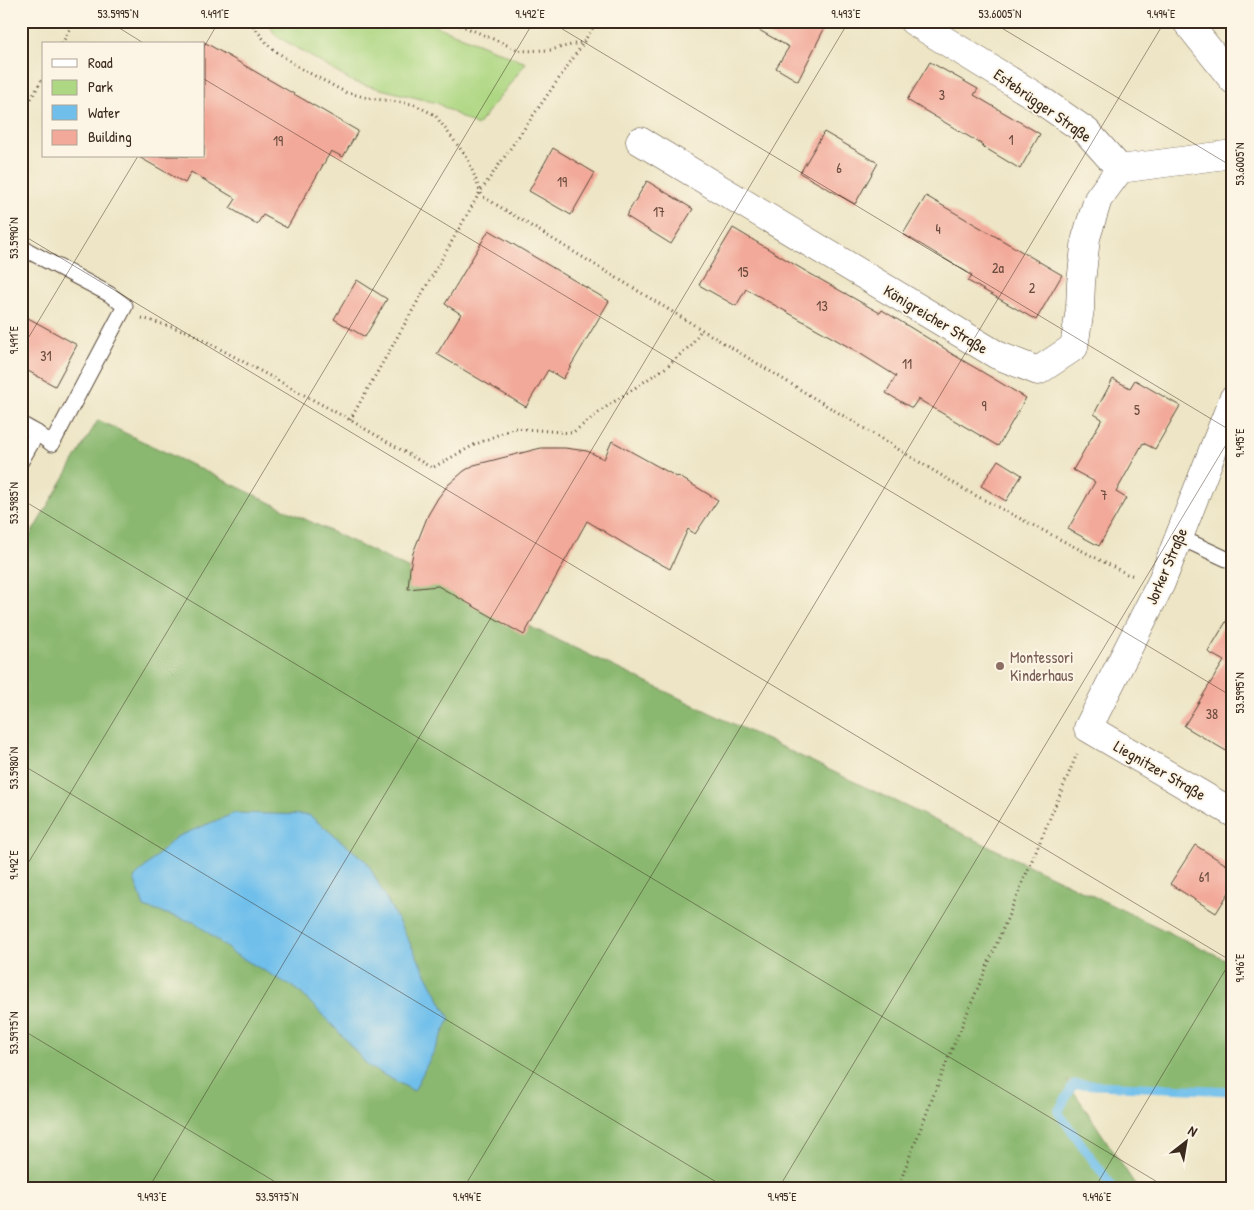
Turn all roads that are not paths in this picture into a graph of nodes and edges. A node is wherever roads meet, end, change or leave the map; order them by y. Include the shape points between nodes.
1 (913, 21) edge
2 (1186, 21) edge
3 (1233, 80) edge
4 (640, 141) dead end
5 (1233, 154) edge
6 (1120, 169) junction
7 (21, 247) edge
8 (1233, 399) edge
9 (21, 424) edge
10 (37, 433) junction
11 (21, 461) edge
12 (1178, 537) junction
13 (1233, 562) edge
14 (1088, 728) joint
15 (1233, 813) edge

1 - 6 street, Estebrügger Straße via 1035,96 1086,132
2 - 3 street
4 - 6 street, Königreicher Straße via 997,355 1038,371 1074,347 1086,238 1098,198
5 - 6 street
7 - 10 lane via 126,306 52,444
8 - 12 street, Jorker Straße
9 - 10 lane
10 - 11 lane
12 - 13 lane
12 - 14 street, Jorker Straße via 1161,583
14 - 15 street, Liegnitzer Straße

